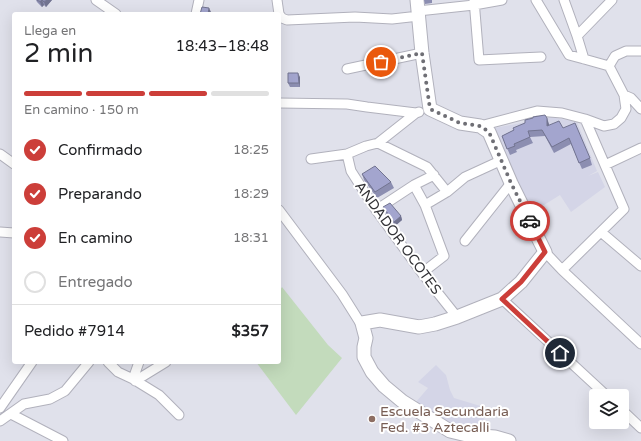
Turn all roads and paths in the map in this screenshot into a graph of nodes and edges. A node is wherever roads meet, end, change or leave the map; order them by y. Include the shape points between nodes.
1 (96, 0) edge
2 (199, 0) edge
3 (277, 0) edge
4 (502, 0) edge
5 (536, 0) edge
6 (564, 0) edge
7 (612, 0) edge
8 (474, 2) edge
9 (418, 9) edge
10 (113, 12) edge
11 (196, 12) edge
12 (279, 12) edge
13 (281, 17) edge
14 (577, 36) junction
15 (641, 51) edge
16 (422, 53) junction
17 (541, 57) dead end
18 (584, 59) junction
19 (609, 66) junction
20 (347, 69) dead end
21 (624, 95) junction
22 (281, 103) edge
23 (641, 108) edge
24 (430, 109) junction
25 (416, 113) junction
26 (585, 119) junction
27 (480, 126) junction
28 (378, 143) junction
29 (641, 150) edge
30 (0, 154) edge
31 (347, 154) junction
32 (311, 159) dead end
33 (502, 160) junction
34 (12, 163) edge
35 (605, 165) junction
36 (434, 175) junction
37 (511, 183) junction
38 (414, 185) junction
39 (447, 192) junction
40 (426, 205) junction
41 (376, 210) junction
42 (281, 213) edge
43 (0, 232) edge
44 (601, 232) junction
45 (12, 234) edge
46 (465, 241) dead end
47 (545, 252) junction
48 (641, 266) edge
49 (562, 270) junction
50 (422, 273) junction
51 (502, 299) junction
52 (457, 317) junction
53 (362, 323) junction
54 (641, 344) edge
55 (31, 364) edge
56 (87, 364) edge
57 (110, 364) edge
58 (138, 364) edge
59 (162, 364) edge
60 (134, 380) junction
61 (599, 389) edge
62 (0, 408) edge
63 (11, 414) junction
64 (179, 415) dead end
65 (629, 417) edge
66 (0, 422) edge
67 (641, 428) edge
68 (493, 439) edge
69 (63, 441) edge
70 (509, 441) edge

1 - 10 street
2 - 11 street
3 - 12 street
4 - 8 street
5 - 18 street via 569,54
6 - 14 street
7 - 14 street
8 - 9 street
8 - 17 street via 479,60
9 - 13 street via 392,19 355,17 287,20
9 - 16 main road
14 - 18 street
15 - 19 street via 626,51 615,56
16 - 20 street
16 - 24 main road
18 - 19 street
19 - 21 street
21 - 23 street
21 - 26 street via 626,109 614,124 604,126
22 - 25 street via 347,104
24 - 25 street
24 - 27 main road via 460,123
25 - 28 street
26 - 27 street via 562,113 538,111
26 - 35 street
27 - 33 main road via 489,132
28 - 31 street
28 - 36 street via 427,168
29 - 35 street
30 - 34 street
31 - 32 street
31 - 41 street, ANDADOR OCOTES via 351,171
33 - 37 main road
33 - 39 street via 465,177
35 - 44 street via 624,209
36 - 38 street
36 - 39 street
37 - 46 street
37 - 47 main road
38 - 40 street
38 - 41 street
39 - 40 street
40 - 50 street via 444,256
41 - 50 street, ANDADOR OCOTES
42 - 53 street
43 - 45 street
44 - 48 street
44 - 49 street
47 - 49 street
47 - 51 main road via 521,282
49 - 54 street
50 - 52 street, ANDADOR OCOTES
51 - 52 main road
51 - 61 street
52 - 53 main road via 419,327 380,320
53 - 68 main road via 366,338 364,357 384,386 402,401 450,431
55 - 62 street
56 - 63 street via 65,391 50,399 24,404
57 - 60 street via 118,372
58 - 60 street
59 - 60 street
60 - 64 street via 159,395
63 - 66 street
63 - 69 street
65 - 67 street
68 - 70 main road

